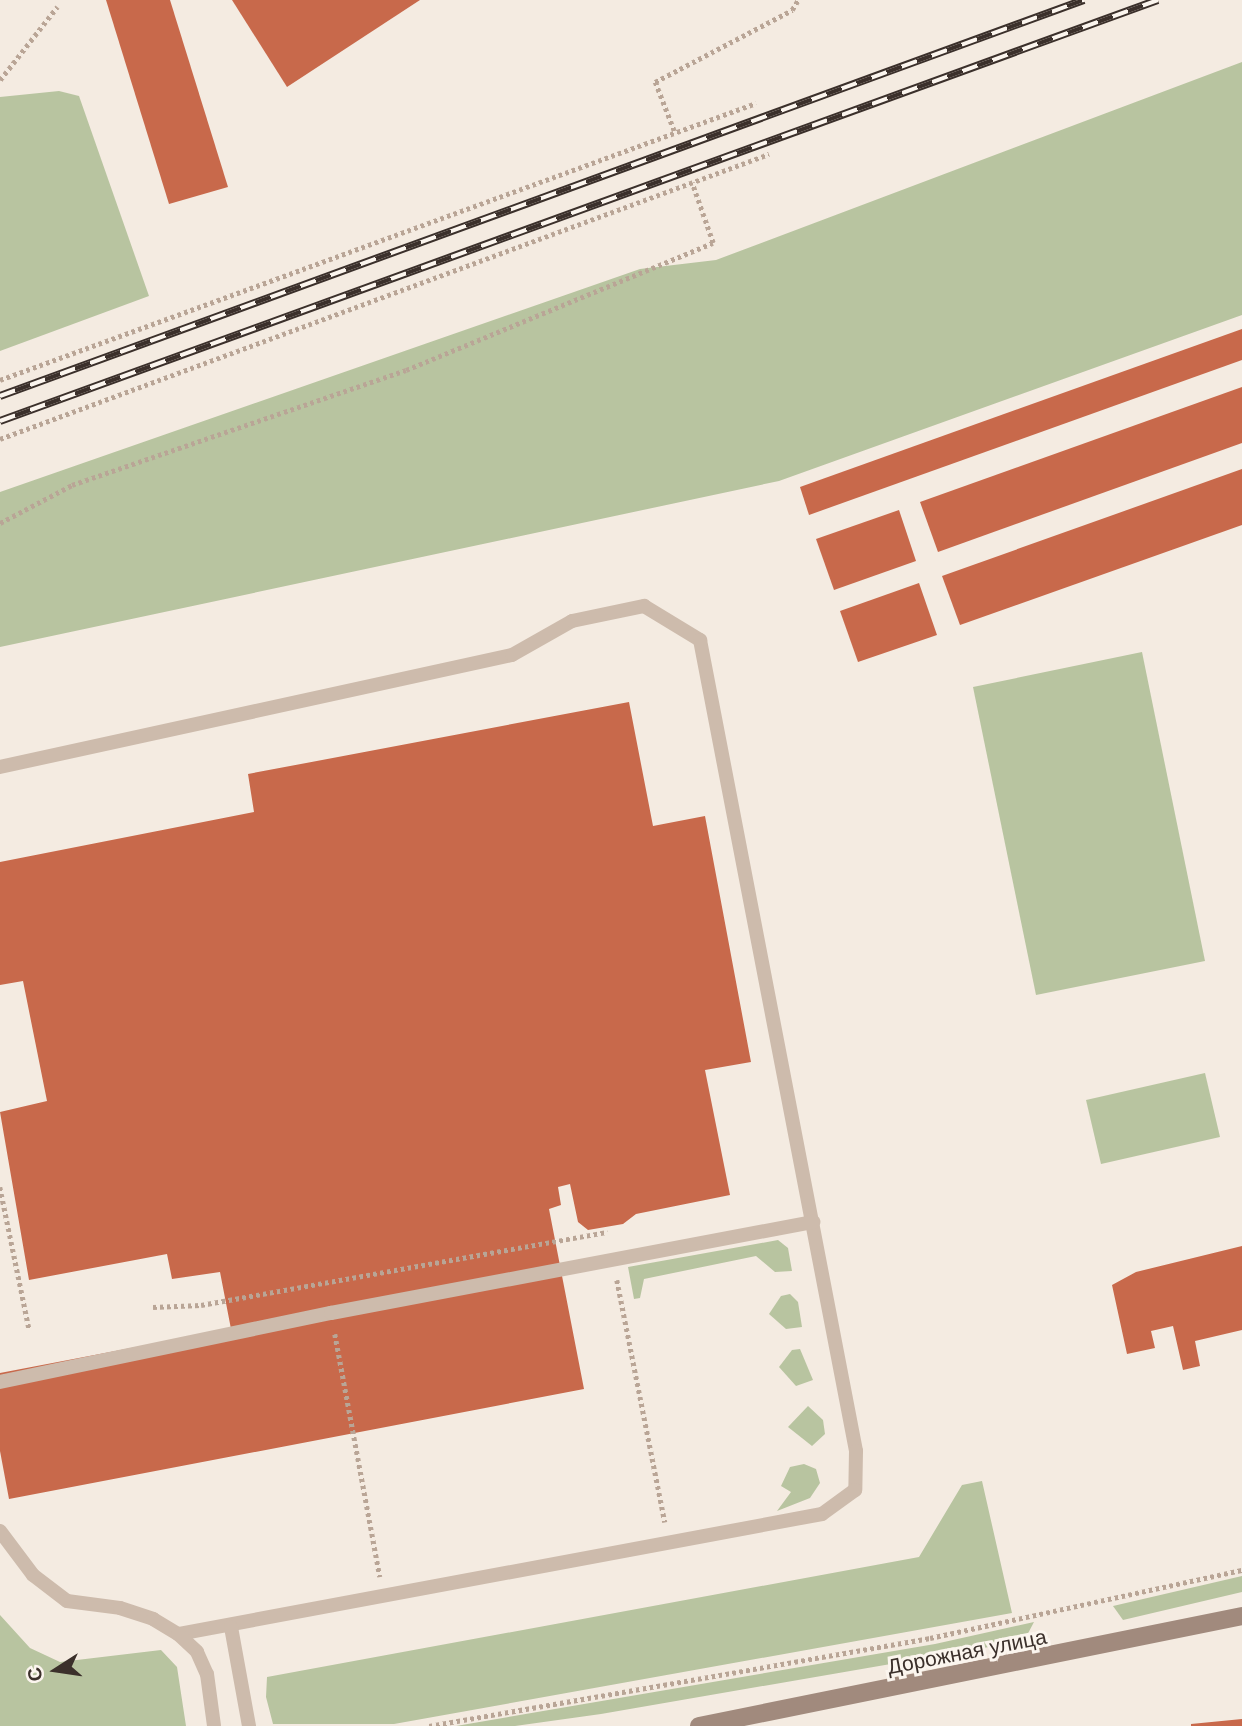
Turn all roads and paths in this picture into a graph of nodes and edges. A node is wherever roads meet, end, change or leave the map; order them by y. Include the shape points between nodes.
1 (798, 0) edge
2 (57, 7) dead end
3 (0, 80) edge
4 (756, 103) dead end
5 (674, 131) junction
6 (769, 154) dead end
7 (692, 183) junction
8 (0, 380) edge
9 (0, 439) edge
10 (0, 523) edge
11 (0, 767) edge
12 (0, 1187) edge
13 (814, 1222) junction
14 (613, 1258) junction
15 (326, 1282) junction
16 (153, 1307) dead end
17 (331, 1313) junction
18 (29, 1328) dead end
19 (0, 1382) edge
20 (0, 1531) edge
21 (669, 1544) junction
22 (1242, 1570) edge
23 (384, 1598) junction
24 (1242, 1616) edge
25 (231, 1627) junction
26 (178, 1634) junction
27 (214, 1726) edge
28 (248, 1726) edge
29 (429, 1726) edge
30 (699, 1726) edge

1 - 5 path via 792,10 655,82
2 - 3 path
4 - 5 path
5 - 8 path
6 - 7 path
7 - 9 path
7 - 10 path via 713,243 407,370 72,485
11 - 13 lane via 512,655 572,621 644,606 700,640
12 - 18 path
13 - 14 lane
13 - 21 lane via 856,1451 855,1490 822,1514
14 - 15 path via 607,1230
14 - 17 lane
14 - 21 path
15 - 16 path via 201,1305
15 - 17 path
17 - 19 lane
17 - 23 path
20 - 26 lane via 33,1575 67,1601 120,1608
21 - 23 lane
22 - 29 path via 930,1638
23 - 25 lane
24 - 30 main road, Дорожная улица
25 - 26 lane
25 - 28 lane
26 - 27 lane via 197,1652 207,1674

